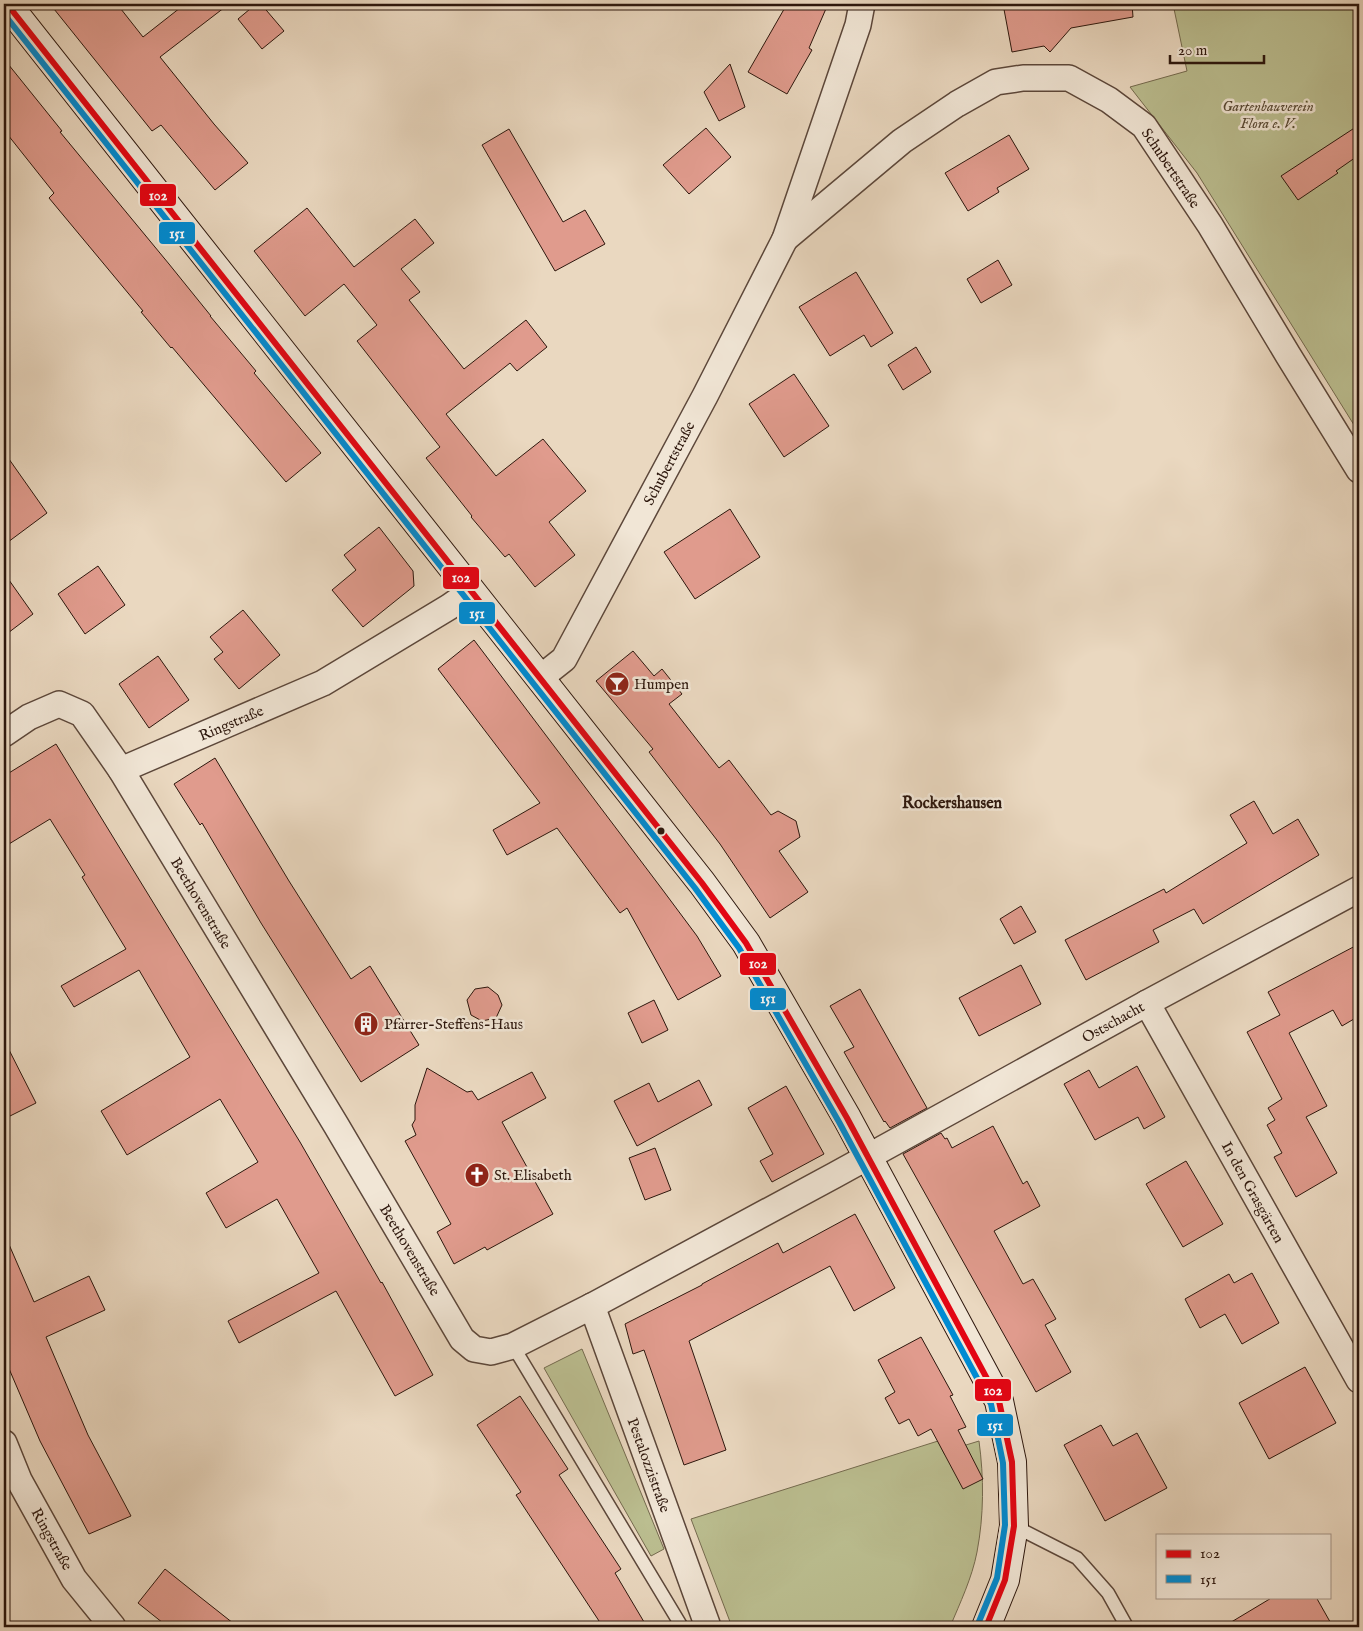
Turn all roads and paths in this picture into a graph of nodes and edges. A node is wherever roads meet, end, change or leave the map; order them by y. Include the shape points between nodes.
1 (7, 4) edge
2 (862, 4) edge
3 (784, 239) junction
4 (1359, 470) edge
5 (472, 591) junction
6 (540, 678) junction
7 (4, 734) edge
8 (120, 770) junction
9 (1359, 889) edge
10 (1147, 1003) junction
11 (868, 1157) junction
12 (592, 1306) junction
13 (512, 1346) junction
14 (1359, 1380) edge
15 (4, 1443) edge
16 (1014, 1526) junction
17 (706, 1625) edge
18 (113, 1627) edge
19 (682, 1627) edge
20 (986, 1627) edge
21 (1127, 1627) edge

1 - 5 street
2 - 3 street, Schubertstraße via 858,25
3 - 4 street, Schubertstraße via 902,141 956,104 996,82 1023,78 1069,78 1109,100 1144,126 1210,225
3 - 6 street, Schubertstraße via 705,396 564,659
5 - 6 street
5 - 8 street, Ringstraße via 323,683
6 - 11 street via 746,943
7 - 8 street via 29,717 59,704 82,714
8 - 13 street, Beethovenstraße via 462,1338 474,1349 490,1352
9 - 10 street, Ostschacht
10 - 11 street, Ostschacht
10 - 14 street, In den Grasgärten
11 - 12 street, Beethovenstraße
11 - 16 street via 999,1401 1012,1462
12 - 13 street, Beethovenstraße
12 - 17 street, Pestalozzistraße
13 - 19 lane
15 - 18 street, Ringstraße via 20,1480 74,1579
16 - 20 street via 1005,1580
16 - 21 lane via 1077,1558 1108,1593

